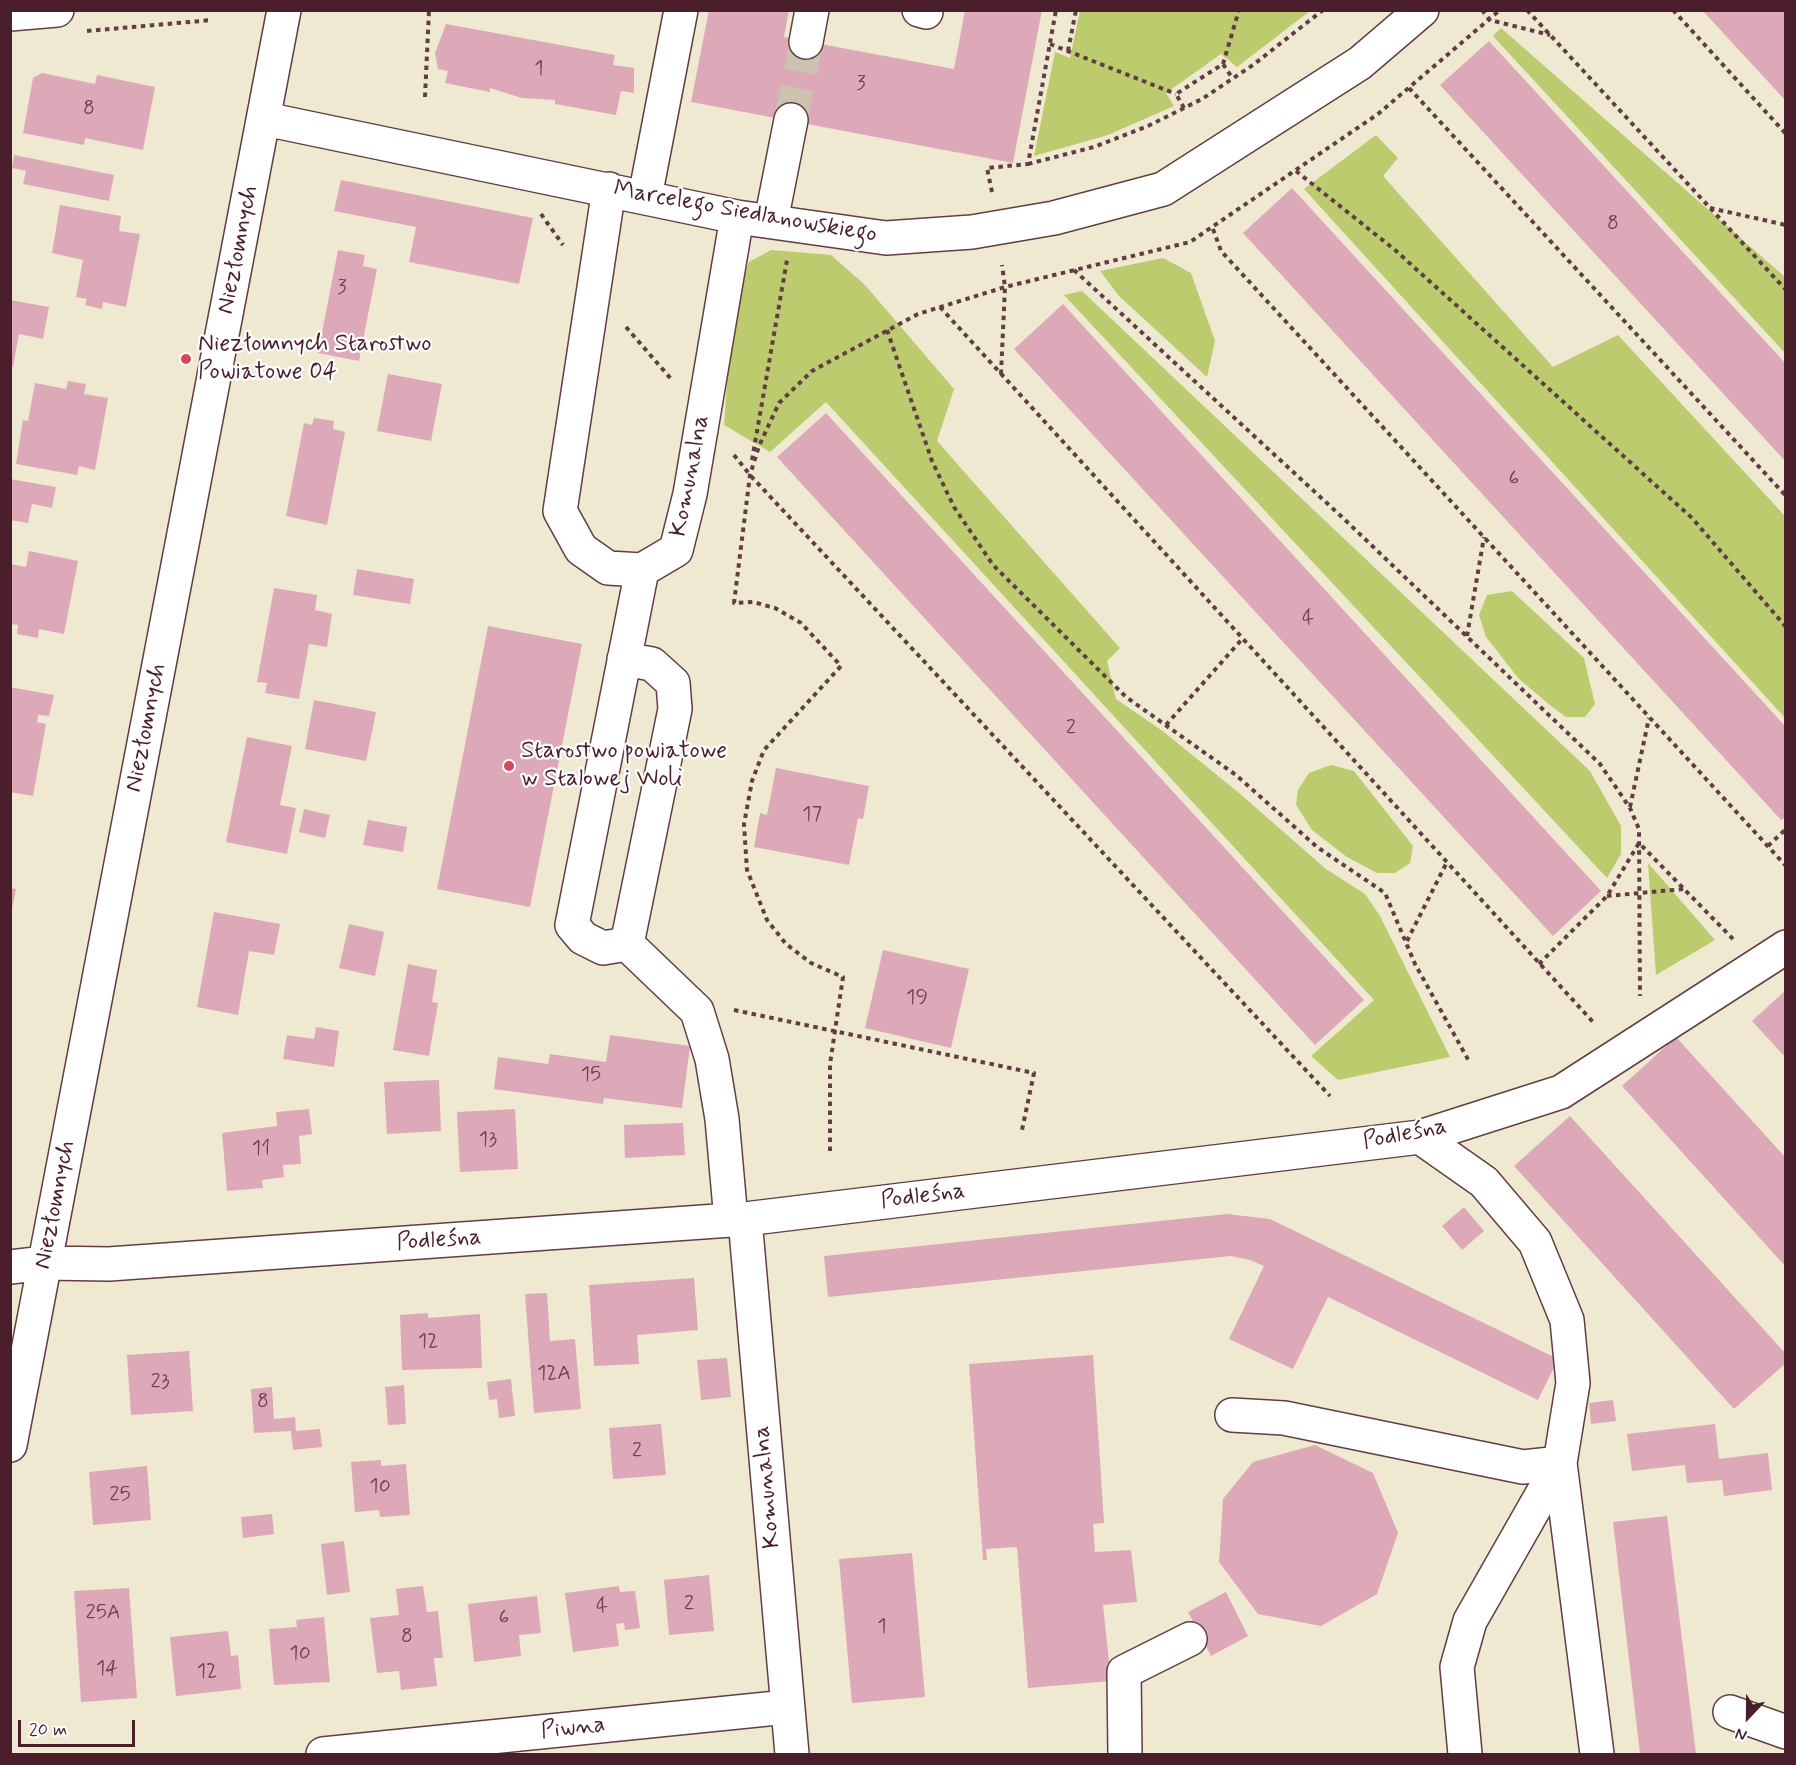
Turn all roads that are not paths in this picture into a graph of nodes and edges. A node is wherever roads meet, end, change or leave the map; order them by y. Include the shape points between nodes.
1 (57, 10) edge
2 (284, 10) edge
3 (681, 10) edge
4 (1422, 10) edge
5 (10, 14) edge
6 (265, 119) junction
7 (791, 120) tunnel mouth
8 (609, 189) junction
9 (645, 197) junction
10 (737, 216) junction
11 (782, 223) junction
12 (642, 570) junction
13 (624, 659) junction
14 (627, 944) junction
15 (1785, 947) edge
16 (1420, 1137) junction
17 (738, 1219) junction
18 (45, 1263) junction
19 (10, 1267) edge
20 (1232, 1415) dead end
21 (10, 1445) edge
22 (1560, 1463) junction
23 (1190, 1639) dead end
24 (787, 1707) junction
25 (1730, 1712) dead end
26 (1785, 1732) edge
27 (323, 1755) edge
28 (792, 1755) edge
29 (1125, 1755) edge
30 (1465, 1755) edge
31 (1597, 1755) edge

1 - 5 street
2 - 6 street, Niezłomnych
3 - 9 street
4 - 11 street, Marcelego Siedlanowskiego via 1360,63 1163,189 1054,218 972,232 886,238
6 - 8 street, Marcelego Siedlanowskiego
6 - 18 street, Niezłomnych
7 - 11 street
8 - 9 street, Marcelego Siedlanowskiego
8 - 12 street via 560,511 581,549 608,568
9 - 10 street, Marcelego Siedlanowskiego
10 - 11 street, Marcelego Siedlanowskiego
10 - 12 street, Komunalna via 690,494 676,550
12 - 13 street
13 - 14 street via 652,664 673,683 675,710
13 - 14 street via 572,925 583,938 603,948
14 - 17 street, Komunalna via 697,1011 712,1059
15 - 16 street, Podleśna via 1561,1092
16 - 17 street, Podleśna
16 - 22 street via 1484,1182 1535,1242 1567,1320 1573,1383
17 - 18 street, Podleśna via 109,1264
17 - 24 street, Komunalna
18 - 19 street, Podleśna
18 - 21 street, Niezłomnych
20 - 22 street via 1284,1418 1523,1467
22 - 30 street via 1470,1621 1457,1667
22 - 31 street
23 - 29 street via 1124,1672
24 - 27 street, Piwna
24 - 28 street, Komunalna
25 - 26 street

